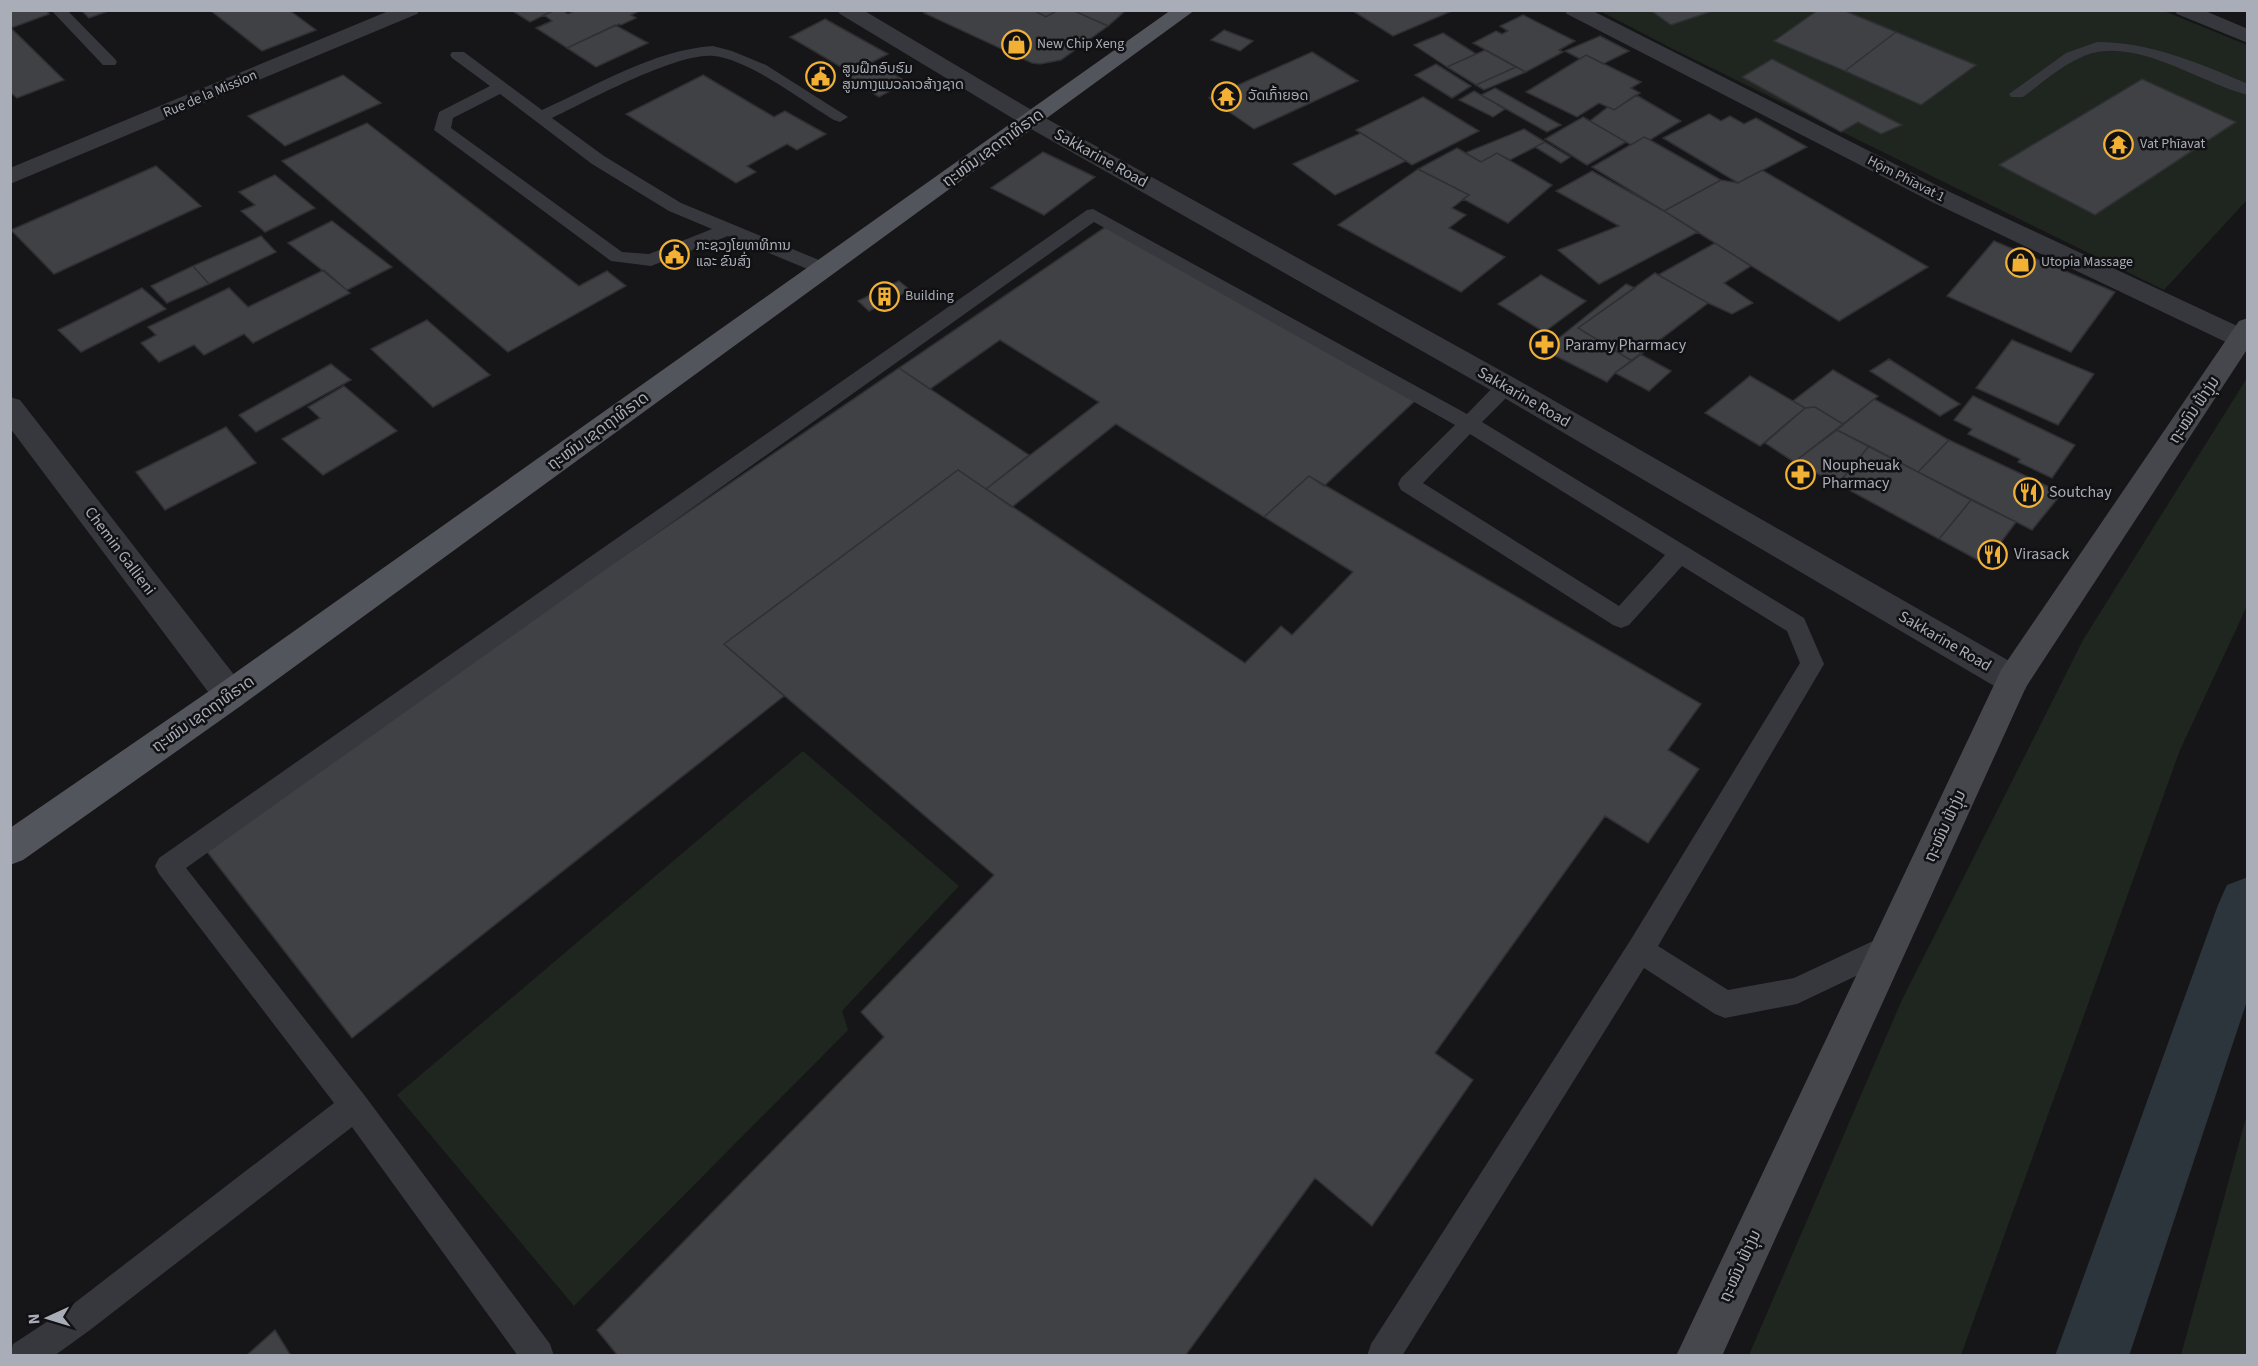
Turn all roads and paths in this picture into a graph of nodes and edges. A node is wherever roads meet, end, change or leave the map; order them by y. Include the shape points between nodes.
1 (58, 10) edge
2 (410, 10) edge
3 (847, 10) edge
4 (1185, 10) edge
5 (1574, 10) edge
6 (2184, 10) edge
7 (2214, 16) edge
8 (2247, 37) edge
9 (458, 55) dead end
10 (109, 62) dead end
11 (501, 87) junction
12 (2247, 90) edge
13 (2018, 94) dead end
14 (542, 116) junction
15 (840, 117) dead end
16 (1032, 120) junction
17 (10, 177) edge
18 (726, 230) junction
19 (824, 269) junction
20 (2244, 333) edge
21 (1506, 386) junction
22 (10, 406) edge
23 (1469, 424) junction
24 (1681, 553) junction
25 (2013, 681) junction
26 (230, 695) junction
27 (10, 849) edge
28 (1888, 947) junction
29 (1640, 950) junction
30 (355, 1106) junction
31 (25, 1356) edge
32 (538, 1356) edge
33 (1383, 1356) edge
34 (1698, 1356) edge

1 - 10 lane
2 - 17 street, Rue de la Mission
3 - 16 street, Sakkarine Road
4 - 16 main road, ຖະໜົນ ເຊດຖາທິຣາດ
5 - 20 street, Hǭm Phīavat 1 via 1941,197
6 - 7 street
7 - 8 street
9 - 11 lane
11 - 14 lane
11 - 18 lane via 445,115 442,130 617,257 651,260
12 - 13 lane via 2151,53 2117,45 2080,51
14 - 15 lane via 682,55 713,51 749,63
14 - 18 lane via 598,160 675,207
16 - 19 main road, ຖະໜົນ ເຊດຖາທິຣາດ
16 - 21 street, Sakkarine Road
18 - 19 lane
19 - 26 main road, ຖະໜົນ ເຊດຖາທິຣາດ
20 - 25 street, ຖະໝົນ ຟ້າງຸ່ມ
21 - 23 lane
21 - 25 street, Sakkarine Road
22 - 26 street, Chemin Gallieni
23 - 24 lane
23 - 24 lane via 1409,484 1620,619
23 - 30 lane via 1093,214 168,866
24 - 29 lane via 1796,625 1812,664
25 - 28 street, ຖະໝົນ ຟ້າງຸ່ມ
26 - 27 main road, ຖະໜົນ ເຊດຖາທິຣາດ
28 - 29 lane via 1797,991 1725,1004
28 - 34 street, ຖະໝົນ ຟ້າງຸ່ມ
29 - 33 lane
30 - 31 lane via 79,1319
30 - 32 lane

